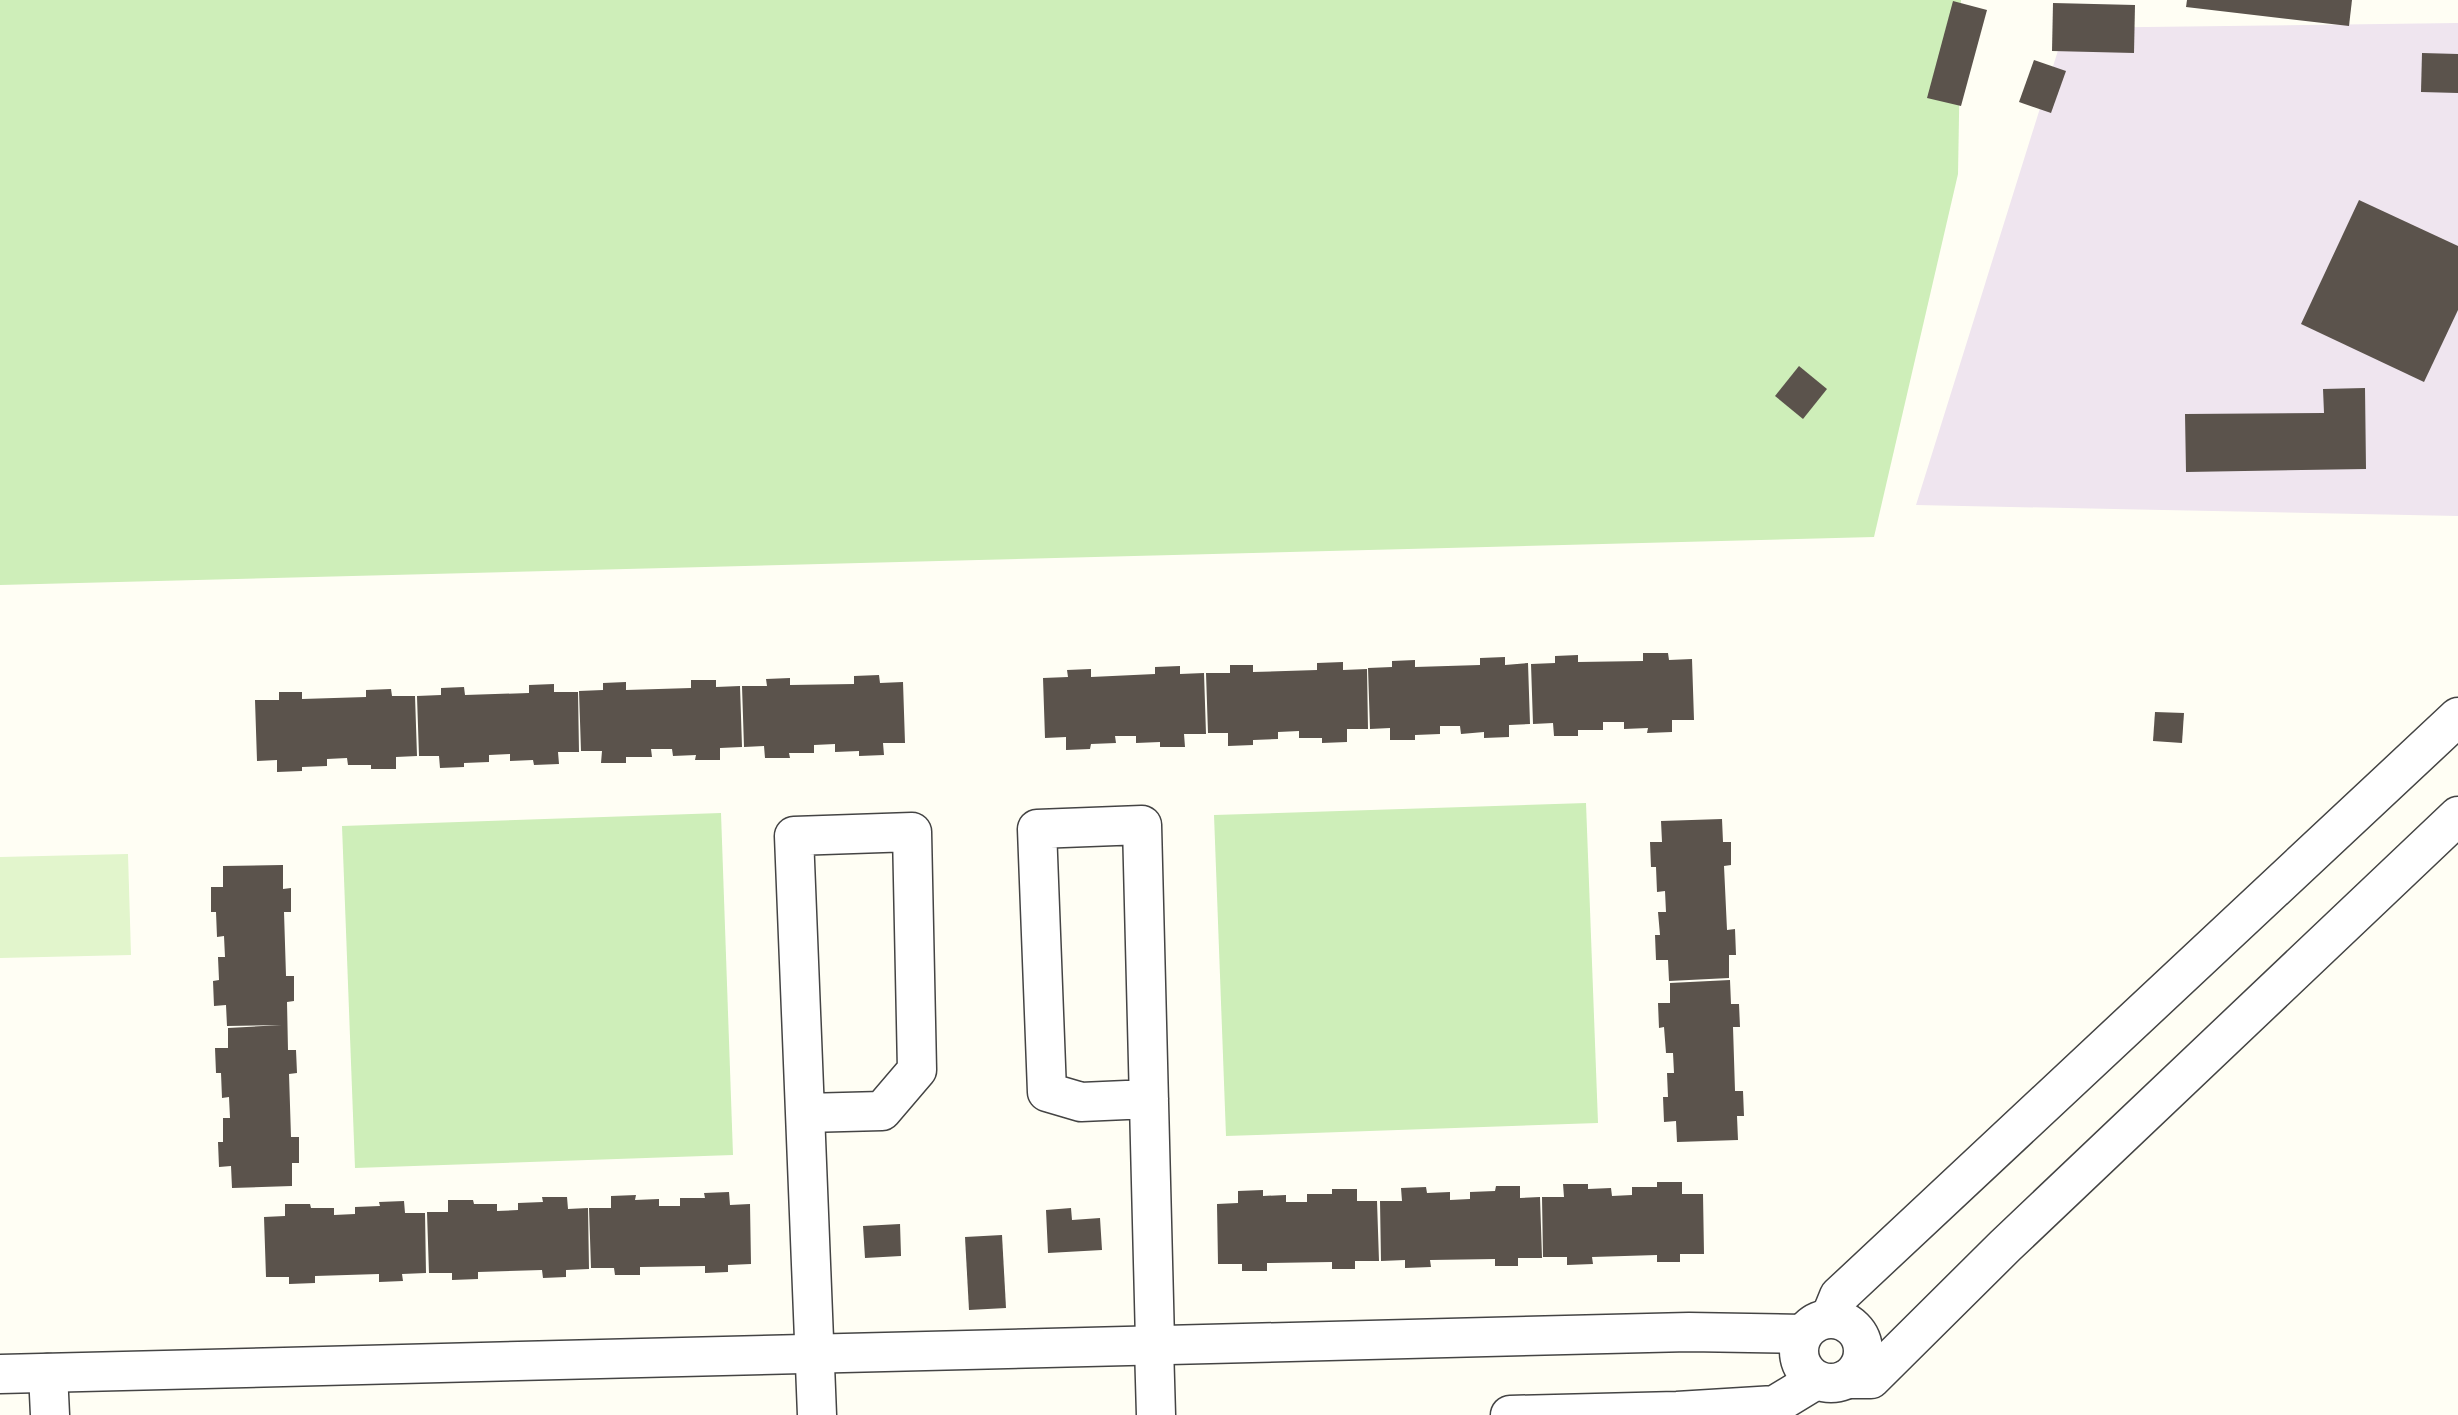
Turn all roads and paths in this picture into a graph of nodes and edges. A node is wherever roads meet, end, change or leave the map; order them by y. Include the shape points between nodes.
1 (2458, 717) edge
2 (2458, 816) edge
3 (1149, 1099) junction
4 (805, 1114) junction
5 (1817, 1326) junction
6 (1154, 1346) junction
7 (815, 1354) junction
8 (48, 1373) junction
9 (0, 1374) edge
10 (1832, 1379) junction
11 (50, 1415) edge
12 (817, 1415) edge
13 (1156, 1415) edge
14 (1510, 1415) edge

1 - 5 lane via 1839,1296
2 - 10 lane via 1871,1379
3 - 3 lane via 1143,825 1037,829 1047,1091 1082,1102
3 - 6 lane
4 - 4 lane via 794,836 912,832 916,1070 882,1111
4 - 7 lane
5 - 6 lane
5 - 10 lane via 1799,1354 1808,1374
5 - 10 lane via 1851,1324 1862,1342 1861,1363
6 - 7 lane
6 - 13 lane
7 - 8 lane
7 - 12 lane
8 - 9 lane
8 - 11 lane
10 - 14 lane via 1775,1405

